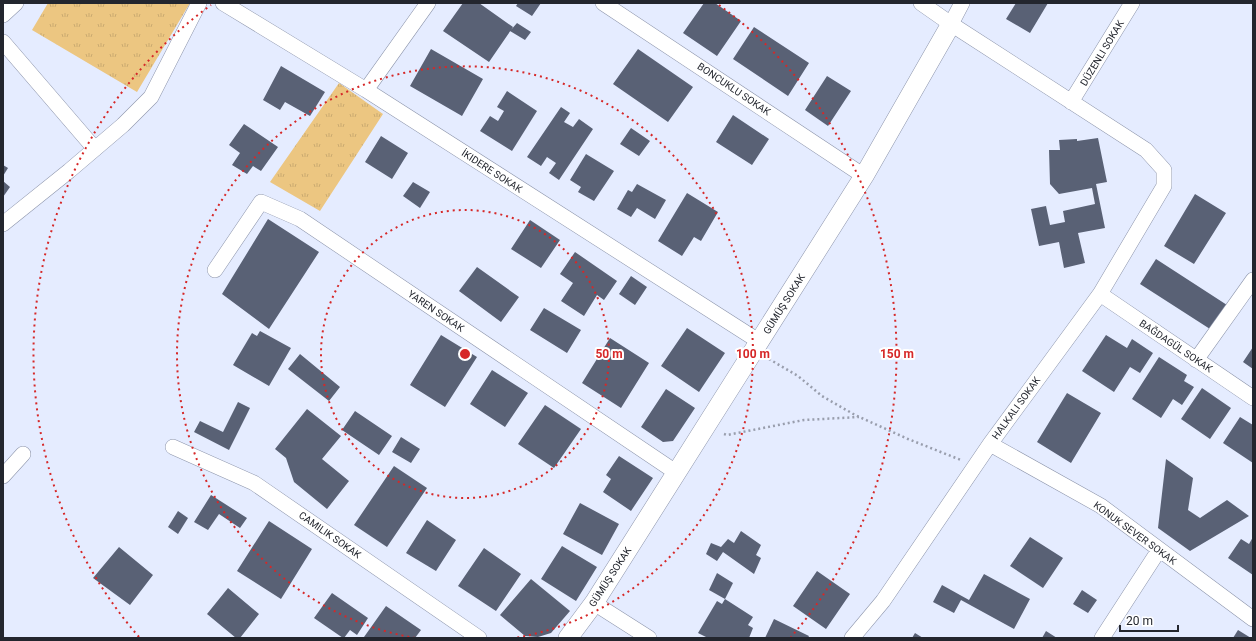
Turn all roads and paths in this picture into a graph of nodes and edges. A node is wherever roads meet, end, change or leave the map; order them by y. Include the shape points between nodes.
1 (16, 3) edge
2 (199, 3) edge
3 (223, 3) edge
4 (428, 3) edge
5 (604, 3) edge
6 (921, 3) edge
7 (962, 3) edge
8 (1132, 3) edge
9 (3, 15) edge
10 (951, 24) junction
11 (3, 42) edge
12 (366, 90) junction
13 (1071, 102) junction
14 (95, 149) junction
15 (864, 176) junction
16 (3, 224) edge
17 (215, 270) dead end
18 (1253, 280) edge
19 (1100, 294) junction
20 (757, 346) junction
21 (1196, 360) junction
22 (1253, 398) edge
23 (860, 417) junction
24 (707, 425) junction
25 (990, 444) junction
26 (173, 447) dead end
27 (23, 454) dead end
28 (976, 465) junction
29 (677, 473) junction
30 (3, 476) edge
31 (1159, 550) junction
32 (594, 603) junction
33 (1253, 619) edge
34 (479, 638) edge
35 (568, 638) edge
36 (649, 638) edge
37 (852, 638) edge
38 (1102, 638) edge

1 - 9 street
2 - 14 street via 151,97
3 - 12 street, İKIDERE SOKAK
4 - 12 street
5 - 15 street, BONCUKLU SOKAK
6 - 10 street
7 - 10 street, GÜMÜŞ SOKAK
8 - 13 street, DÜZENLI SOKAK
10 - 13 street
10 - 15 street, GÜMÜŞ SOKAK
11 - 14 street
12 - 20 street, İKIDERE SOKAK
13 - 19 street via 1146,150 1164,170 1164,186
14 - 16 street
15 - 20 street, GÜMÜŞ SOKAK
17 - 29 street, YAREN SOKAK via 261,202 300,219
18 - 21 street
19 - 21 street, BAĞDAGÜL SOKAK
19 - 25 street
20 - 23 path via 822,396
20 - 24 street, GÜMÜŞ SOKAK
21 - 22 street, BAĞDAGÜL SOKAK
23 - 24 path via 804,420 727,435
23 - 28 path
24 - 29 street, GÜMÜŞ SOKAK
25 - 28 street
25 - 31 street, KONUK SEVER SOKAK via 1101,506
26 - 34 street via 254,483
27 - 30 street
28 - 37 street via 883,601
29 - 32 street, GÜMÜŞ SOKAK
31 - 33 street, KONUK SEVER SOKAK
31 - 38 street
32 - 35 street, GÜMÜŞ SOKAK
32 - 36 street

